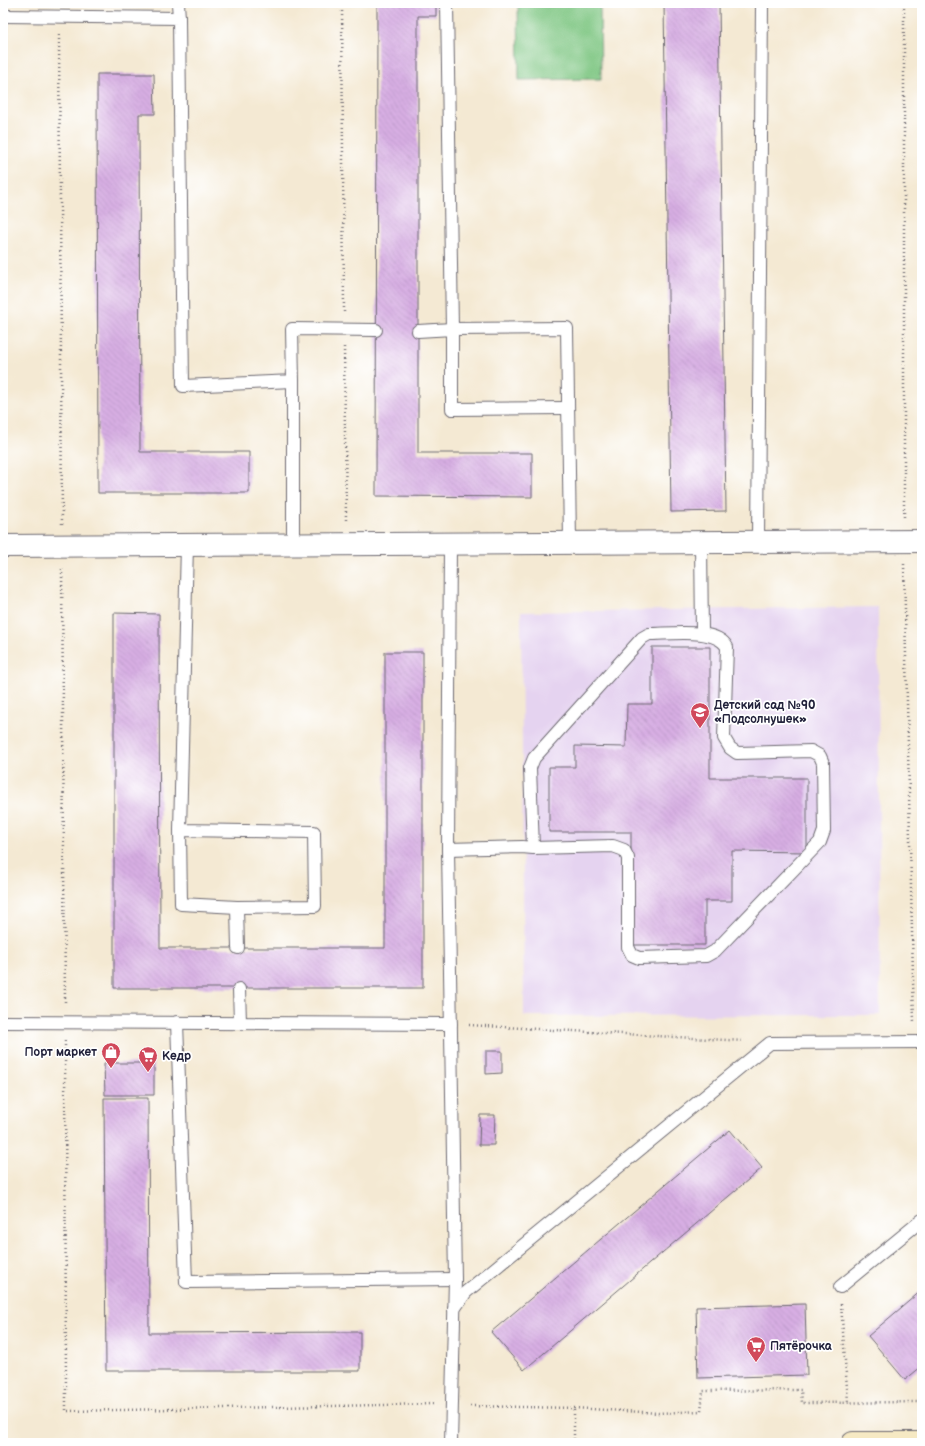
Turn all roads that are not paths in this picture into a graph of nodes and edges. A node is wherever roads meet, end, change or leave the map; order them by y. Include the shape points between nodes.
1 (178, 3) edge
2 (447, 3) edge
3 (762, 3) edge
4 (3, 16) edge
5 (179, 18) junction
6 (452, 329) junction
7 (376, 330) dead end
8 (418, 331) dead end
9 (293, 381) junction
10 (568, 408) junction
11 (913, 541) edge
12 (701, 542) junction
13 (758, 542) junction
14 (570, 543) junction
15 (450, 544) junction
16 (187, 545) junction
17 (293, 545) junction
18 (3, 546) edge
19 (702, 634) junction
20 (180, 830) junction
21 (533, 848) junction
22 (448, 849) junction
23 (237, 907) junction
24 (238, 948) dead end
25 (239, 989) dead end
26 (3, 1022) edge
27 (177, 1022) junction
28 (240, 1022) junction
29 (451, 1024) junction
30 (918, 1042) edge
31 (922, 1220) edge
32 (455, 1279) junction
33 (840, 1287) road end
34 (454, 1309) junction
35 (451, 1443) edge
36 (853, 1443) edge
37 (922, 1443) edge

1 - 5 lane
2 - 6 lane
3 - 13 lane
4 - 5 lane
5 - 9 lane via 183,386
6 - 8 lane
6 - 10 lane via 567,328
6 - 10 lane via 452,409
7 - 9 lane via 292,329
9 - 17 lane
10 - 14 lane
11 - 13 street
12 - 13 street
12 - 14 street
12 - 19 lane
14 - 15 street
15 - 17 street
15 - 22 lane
16 - 17 street
16 - 18 street
16 - 20 lane
19 - 21 lane via 649,634 642,638 534,758 530,768
19 - 21 lane via 718,637 727,647 724,738 730,748 737,753 811,751 820,756 823,763 824,831 820,842 715,951 706,956 639,958 632,955 628,947 628,858 624,850 613,846
20 - 23 lane via 181,904
20 - 23 lane via 314,832 315,906
21 - 22 lane
22 - 29 lane
23 - 24 lane
25 - 28 lane
26 - 27 lane
27 - 28 lane
27 - 32 lane via 186,1282
28 - 29 lane
29 - 32 lane
30 - 34 lane via 770,1043 466,1292
31 - 33 lane
32 - 34 lane
34 - 35 lane
36 - 37 street

